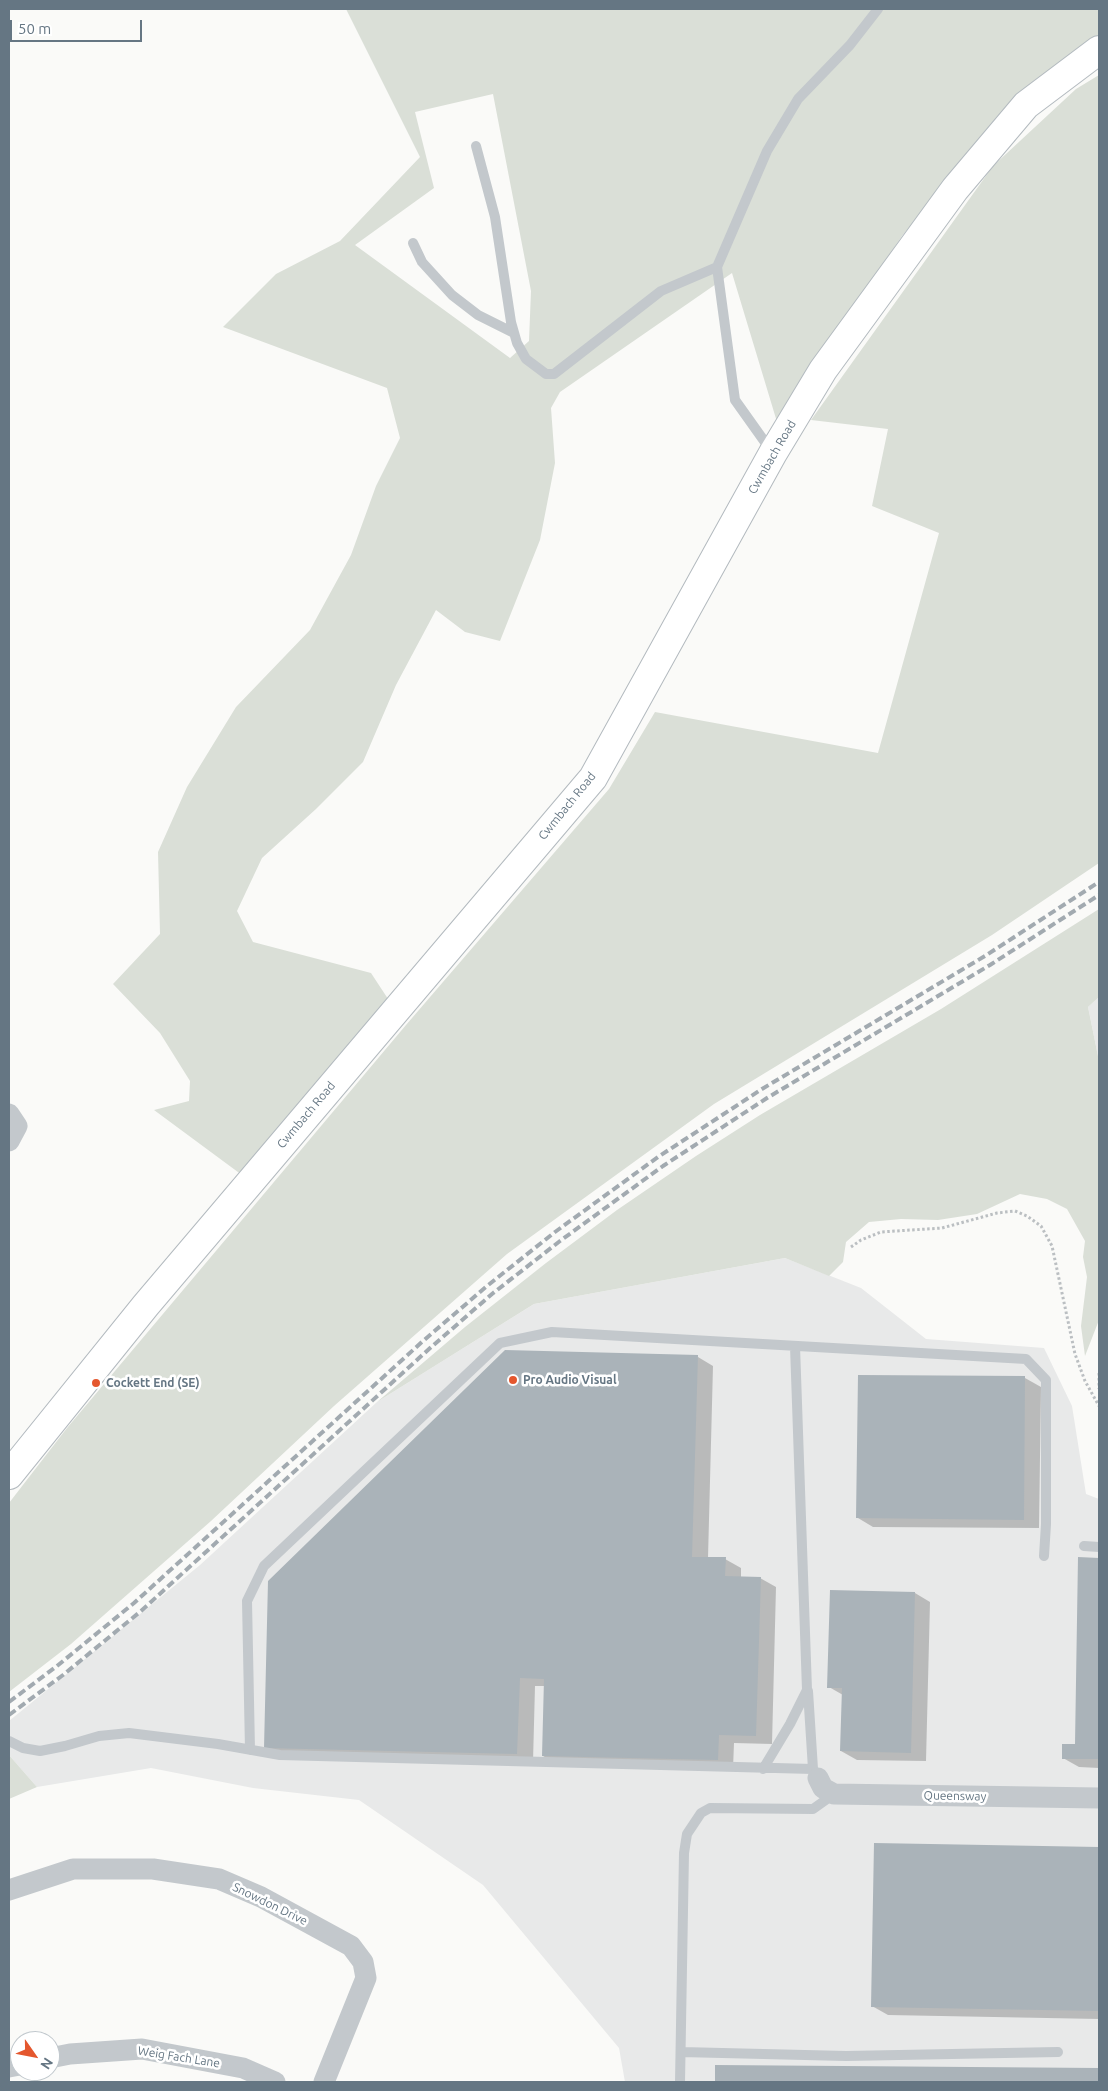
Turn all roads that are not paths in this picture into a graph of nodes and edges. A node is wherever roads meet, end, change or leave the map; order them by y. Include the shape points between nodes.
1 (878, 9) edge
2 (1099, 50) edge
3 (476, 146) dead end
4 (413, 243) dead end
5 (717, 266) junction
6 (514, 333) junction
7 (773, 453) junction
8 (9, 1114) edge
9 (9, 1141) edge
10 (795, 1346) junction
11 (9, 1475) edge
12 (1084, 1546) dead end
13 (1099, 1547) edge
14 (1044, 1556) dead end
15 (808, 1690) junction
16 (9, 1740) edge
17 (250, 1750) junction
18 (763, 1769) junction
19 (816, 1774) junction
20 (834, 1794) junction
21 (1099, 1798) edge
22 (9, 1890) edge
23 (681, 2052) junction
24 (1058, 2052) dead end
25 (60, 2056) edge
26 (242, 2075) edge
27 (275, 2082) edge
28 (324, 2082) edge
29 (680, 2082) edge

1 - 5 lane via 850,45 798,99 767,151
2 - 7 main road, Cwmbach Road via 1026,105 955,189 823,370
3 - 6 lane via 495,217
4 - 6 lane via 422,262 452,295 478,315
5 - 6 lane via 661,291 554,374 546,374 526,359
5 - 7 lane via 735,400
7 - 11 main road, Cwmbach Road via 593,778 152,1298
8 - 9 street via 17,1126
10 - 14 lane via 1026,1359 1046,1380
10 - 15 lane
10 - 17 lane via 552,1332 500,1343 264,1566 247,1601
12 - 13 lane
15 - 18 lane
15 - 19 lane
16 - 17 lane via 23,1748 40,1751 99,1736 129,1733
17 - 18 lane via 280,1755
18 - 19 lane
19 - 20 street via 823,1788
20 - 21 street, Queensway
20 - 23 lane via 813,1809 720,1807 710,1808 695,1820 684,1853
22 - 28 street, Snowdon Drive via 72,1870 153,1870 218,1879 261,1897 351,1946 363,1962 366,1978
23 - 24 lane via 846,2056
23 - 29 lane
25 - 26 street, Weig Fach Lane via 142,2049
26 - 27 street, Weig Fach Lane

